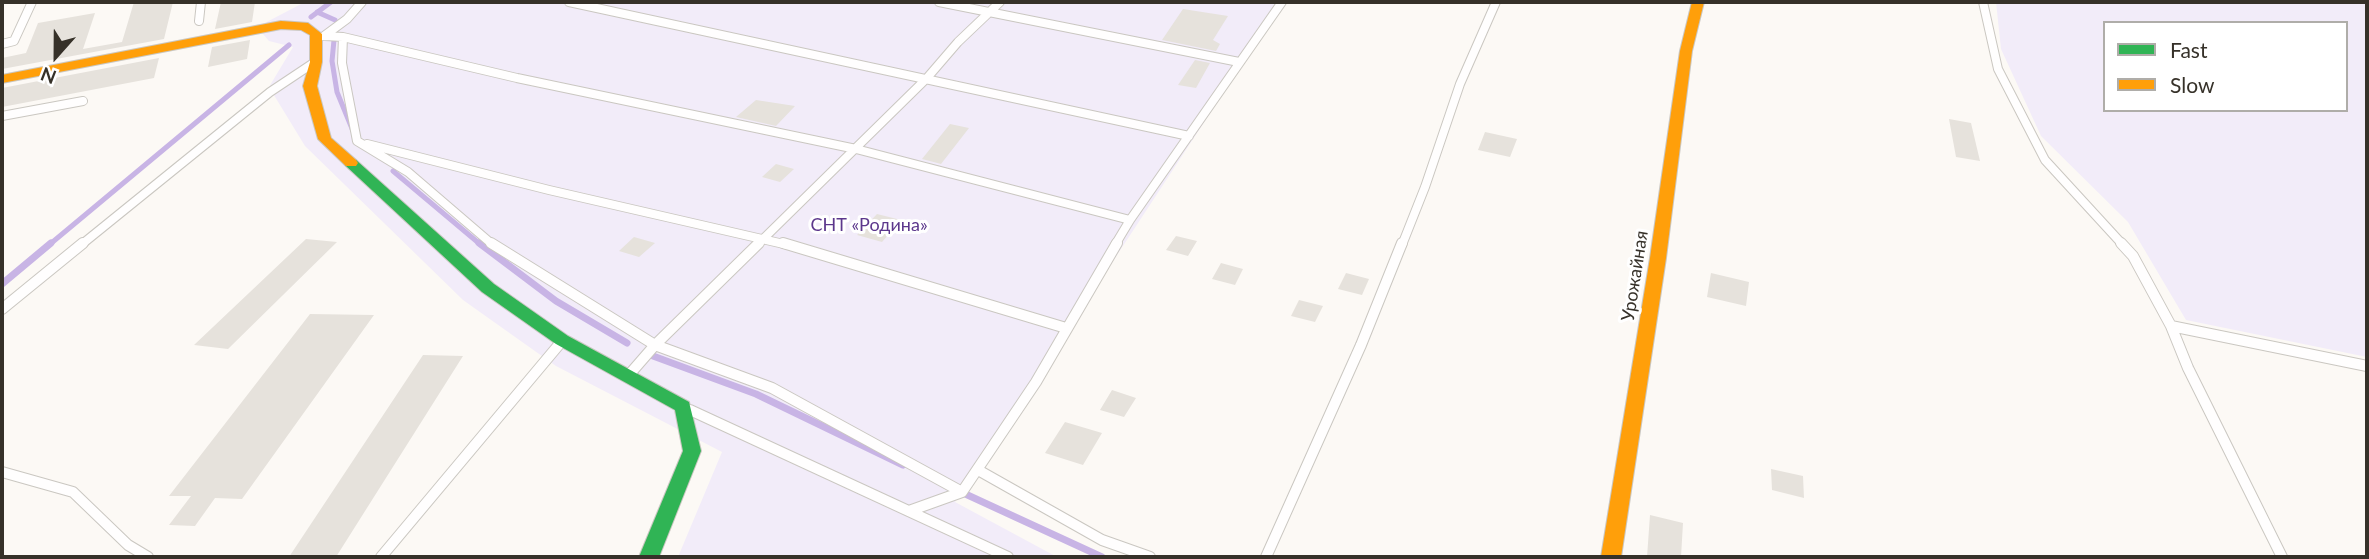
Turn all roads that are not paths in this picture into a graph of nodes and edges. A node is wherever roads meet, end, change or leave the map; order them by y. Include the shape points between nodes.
1 (32, 2) edge
2 (201, 2) edge
3 (362, 2) edge
4 (569, 2) edge
5 (940, 2) edge
6 (1000, 2) edge
7 (1282, 2) edge
8 (1496, 2) edge
9 (1698, 2) edge
10 (1983, 2) edge
11 (992, 11) junction
12 (199, 21) dead end
13 (320, 35) junction
14 (343, 37) junction
15 (2, 44) edge
16 (316, 62) junction
17 (1239, 62) junction
18 (927, 78) junction
19 (2, 79) edge
20 (83, 100) dead end
21 (2, 116) edge
22 (1189, 136) junction
23 (357, 141) junction
24 (856, 149) junction
25 (1130, 220) junction
26 (765, 238) junction
27 (2, 309) edge
28 (2171, 326) junction
29 (1066, 328) junction
30 (562, 340) junction
31 (655, 345) junction
32 (2367, 366) edge
33 (627, 377) junction
34 (683, 407) junction
35 (978, 470) junction
36 (2, 472) edge
37 (962, 492) junction
38 (909, 511) junction
39 (148, 557) edge
40 (381, 557) edge
41 (649, 557) edge
42 (1008, 557) edge
43 (1150, 557) edge
44 (1266, 557) edge
45 (1611, 557) edge
46 (2282, 557) edge

1 - 15 lane via 14,41
2 - 12 lane
3 - 13 lane via 347,19
4 - 18 lane
5 - 11 lane
6 - 11 lane
7 - 17 lane
8 - 44 lane via 1361,345
9 - 45 street, Урожайная via 1686,51
10 - 28 lane via 1998,69 2045,160 2133,256
11 - 17 lane
11 - 18 lane
13 - 14 lane
13 - 16 street
13 - 19 street via 304,26 281,25
14 - 23 lane via 342,63
14 - 24 lane
16 - 27 lane via 270,92
16 - 30 street via 310,86 325,139 488,288
17 - 22 lane
18 - 22 lane
18 - 24 lane
20 - 21 lane
22 - 25 lane
23 - 26 lane
23 - 31 lane via 408,172 498,248
24 - 25 lane
24 - 26 lane
25 - 29 lane
26 - 29 lane
26 - 31 lane
28 - 32 lane
28 - 46 lane
29 - 35 lane
30 - 33 street
30 - 40 lane
31 - 33 lane
31 - 37 lane via 772,388
33 - 34 street
34 - 38 lane
34 - 41 street via 692,452
35 - 37 lane
35 - 43 lane via 1102,540
36 - 39 lane via 73,492 128,545
37 - 38 lane
38 - 42 lane

